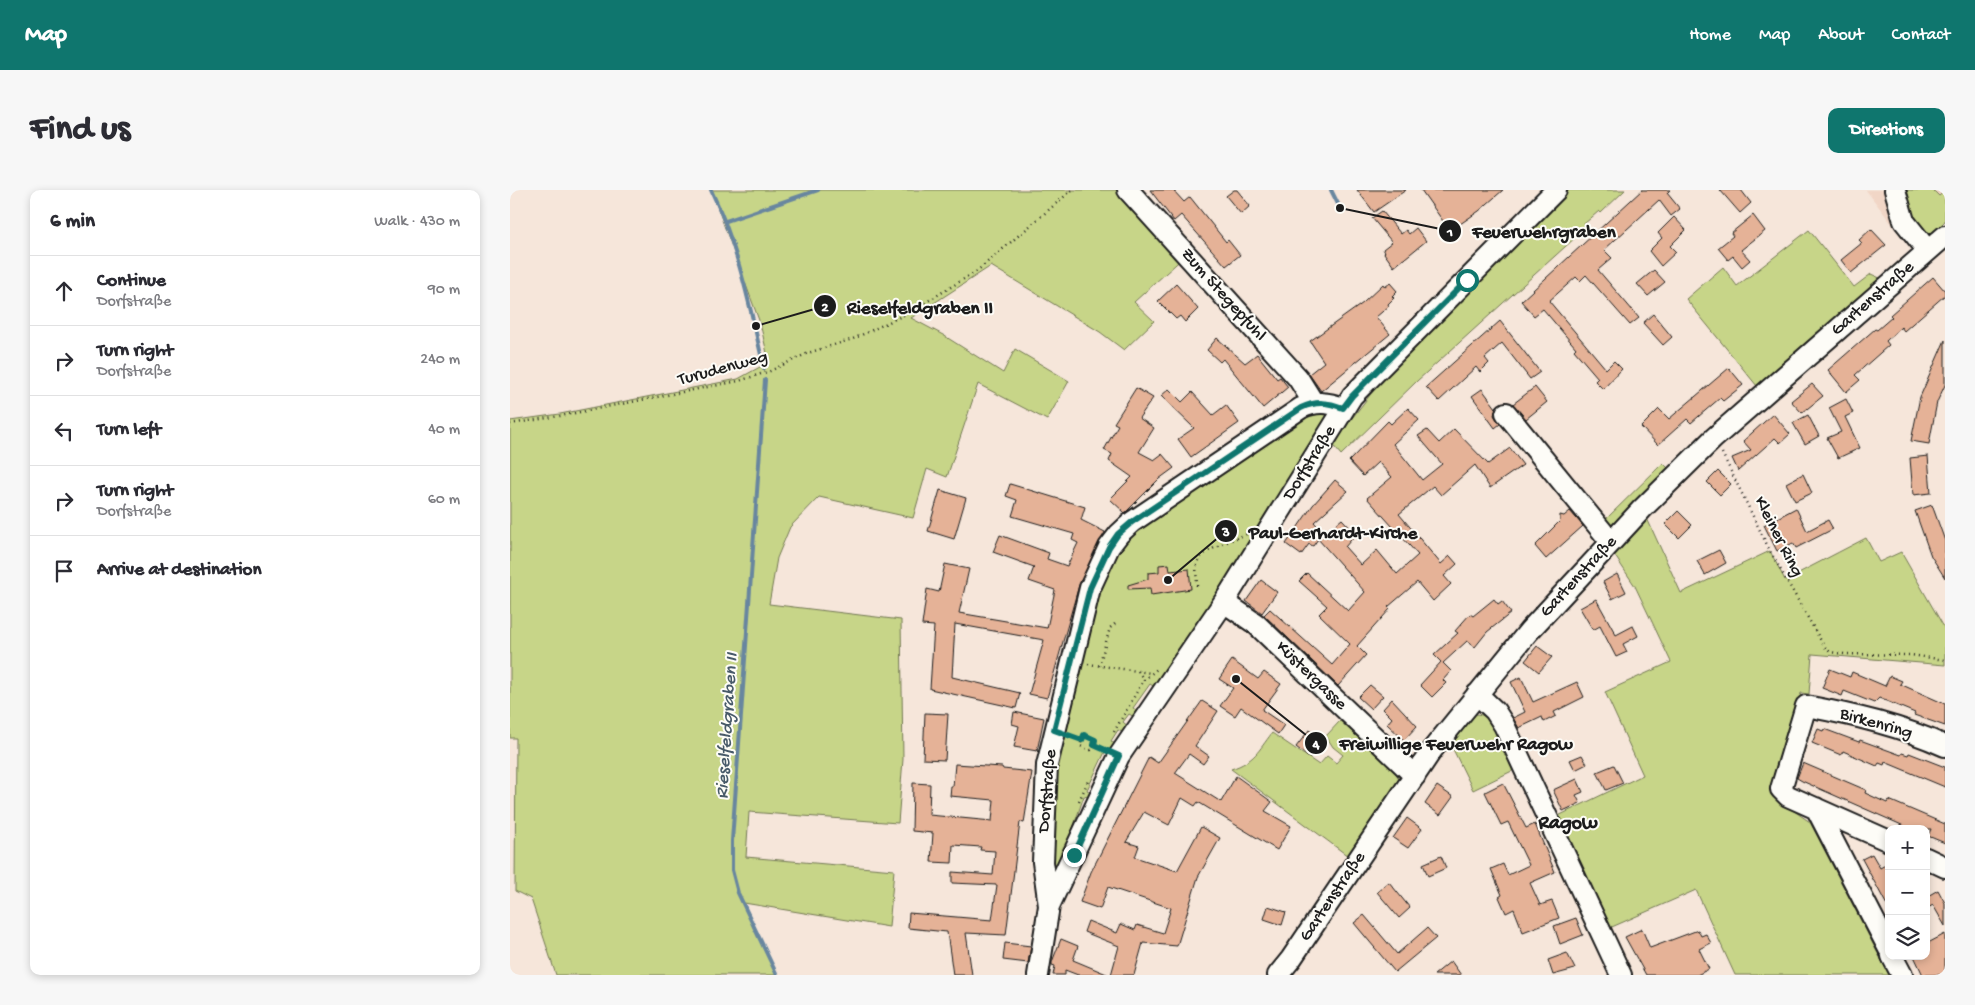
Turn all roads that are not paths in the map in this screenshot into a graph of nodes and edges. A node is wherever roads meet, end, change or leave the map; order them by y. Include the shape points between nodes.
1 (1128, 190) edge
2 (1556, 190) edge
3 (1895, 190) edge
4 (1945, 236) edge
5 (1928, 252) junction
6 (1313, 402) junction
7 (1343, 408) junction
8 (1506, 413) dead end
9 (1611, 542) junction
10 (1224, 602) junction
11 (1477, 694) junction
12 (1945, 746) edge
13 (1415, 776) junction
14 (1816, 808) junction
15 (1885, 839) edge
16 (1930, 860) edge
17 (1945, 866) edge
18 (1049, 906) junction
19 (1885, 941) edge
20 (1894, 960) edge
21 (1038, 975) edge
22 (1278, 975) edge
23 (1621, 975) edge
24 (1902, 975) edge

1 - 6 street, Zum Stegepfuhl via 1298,378
2 - 7 street, Dorfstraße
3 - 5 street via 1904,220
4 - 5 street, Gartenstraße
5 - 9 street, Gartenstraße via 1714,438
6 - 7 street, Dorfstraße
6 - 18 street, Dorfstraße via 1132,522 1109,547 1090,588 1047,765 1044,862
7 - 10 street, Dorfstraße
8 - 9 street
9 - 11 street, Gartenstraße via 1529,631
10 - 13 street, Küstergasse via 1256,624
10 - 18 street, Dorfstraße via 1119,756
11 - 13 street, Gartenstraße via 1445,731
11 - 23 street via 1504,724
12 - 14 street, Birkenring via 1877,722 1806,706 1781,789 1788,796
13 - 22 street, Gartenstraße
14 - 15 street
14 - 19 street
16 - 17 street
18 - 21 street, Dorfstraße
20 - 24 street

